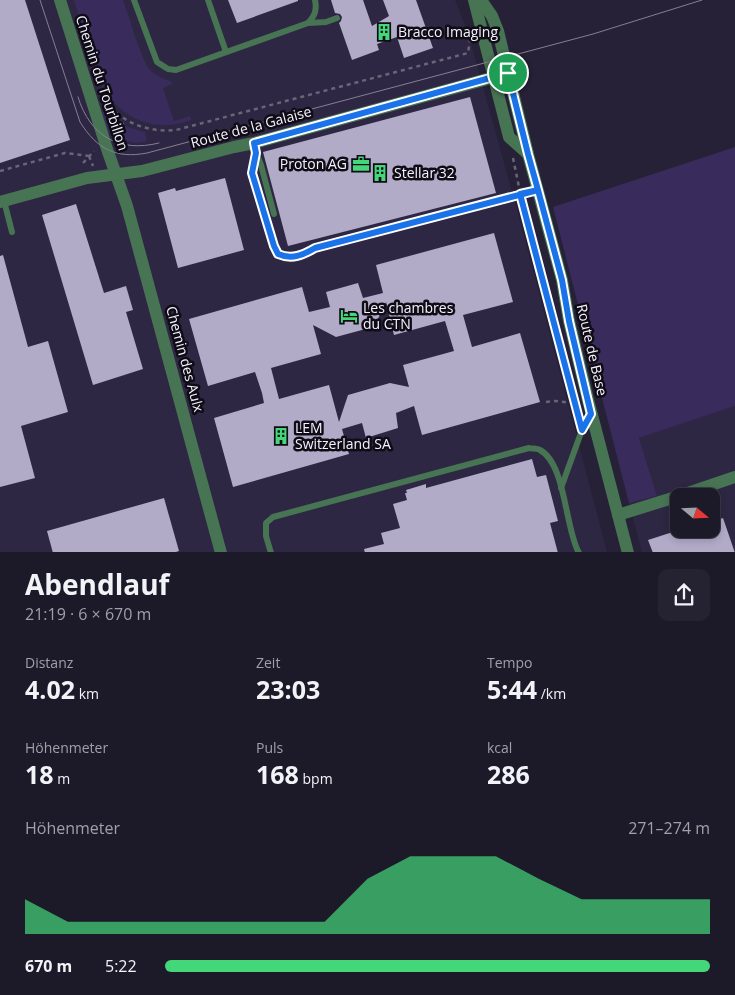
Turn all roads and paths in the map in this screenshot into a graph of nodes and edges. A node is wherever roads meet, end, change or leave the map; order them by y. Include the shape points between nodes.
1 (60, 0) edge
2 (134, 0) edge
3 (208, 0) edge
4 (315, 0) edge
5 (474, 0) edge
6 (482, 0) edge
7 (337, 18) dead end
8 (308, 23) junction
9 (470, 40) dead end
10 (226, 52) junction
11 (508, 73) junction
12 (493, 77) junction
13 (102, 97) dead end
14 (509, 137) junction
15 (255, 148) junction
16 (528, 154) junction
17 (83, 163) dead end
18 (0, 171) edge
19 (116, 175) junction
20 (538, 190) junction
21 (520, 194) junction
22 (2, 202) edge
23 (274, 214) dead end
24 (12, 232) dead end
25 (546, 402) dead end
26 (591, 414) junction
27 (735, 477) edge
28 (561, 488) junction
29 (703, 488) edge
30 (670, 499) edge
31 (618, 516) junction
32 (222, 552) edge
33 (271, 552) edge
34 (579, 552) edge
35 (628, 552) edge

1 - 19 street, Chemin du Tourbillon
2 - 10 lane via 156,62 162,66 176,70
3 - 10 lane
4 - 8 lane via 314,17
5 - 12 street
6 - 11 street, Route de Base via 498,31
7 - 8 lane
8 - 10 lane
9 - 13 path via 468,54 176,130 160,131 136,125 117,114
11 - 12 street, Route de la Galaise
11 - 16 street, Route de Base
12 - 14 street
12 - 15 street, Route de la Galaise
14 - 16 street
14 - 21 path
15 - 19 street, Route de la Galaise via 234,147
15 - 21 lane via 252,173 265,219 278,254 286,257 292,258 315,248
15 - 23 lane
16 - 20 street, Route de Base
17 - 18 path via 89,156 65,153
19 - 22 street, Route de la Galaise via 87,178
19 - 32 street, Chemin des Aulx
20 - 21 lane
20 - 26 street, Route de Base via 562,280
21 - 25 path via 573,402
22 - 24 lane
26 - 28 lane
26 - 31 street, Route de Base
27 - 29 street
28 - 33 lane via 551,460 540,449 529,448 274,517 266,523
28 - 34 lane
30 - 31 street
31 - 35 street, Route de Base

